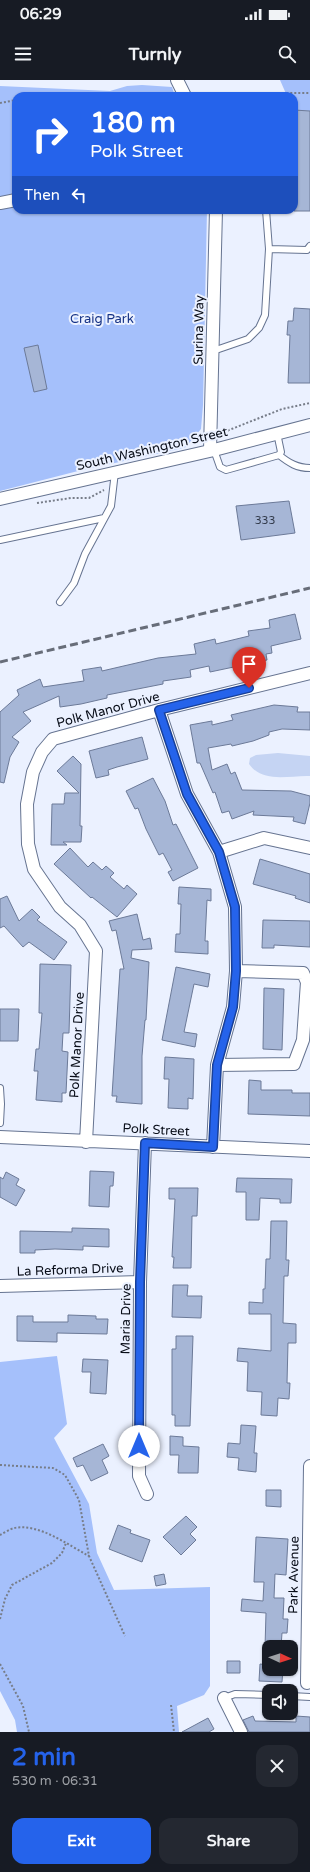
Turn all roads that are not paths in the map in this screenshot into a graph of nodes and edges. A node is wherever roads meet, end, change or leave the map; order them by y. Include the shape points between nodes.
1 (177, 80) edge
2 (183, 92) edge
3 (12, 201) edge
4 (0, 203) edge
5 (216, 214) edge
6 (266, 214) edge
7 (310, 246) edge
8 (268, 249) junction
9 (213, 351) junction
10 (310, 425) edge
11 (277, 433) junction
12 (212, 450) junction
13 (280, 455) junction
14 (310, 468) edge
15 (115, 472) junction
16 (0, 499) edge
17 (104, 518) junction
18 (0, 540) edge
19 (60, 602) dead end
20 (310, 673) edge
21 (159, 710) junction
22 (310, 848) edge
23 (219, 852) junction
24 (236, 971) junction
25 (217, 1065) junction
26 (0, 1088) edge
27 (0, 1123) edge
28 (0, 1137) edge
29 (86, 1142) junction
30 (145, 1143) junction
31 (213, 1147) junction
32 (310, 1151) edge
33 (140, 1282) junction
34 (0, 1286) edge
35 (310, 1466) edge
36 (147, 1494) dead end
37 (309, 1525) edge
38 (307, 1683) dead end
39 (262, 1695) edge
40 (298, 1696) edge
41 (310, 1697) edge
42 (224, 1698) joint
43 (241, 1732) edge

1 - 2 street
3 - 4 street
5 - 9 street, Surina Way
6 - 8 lane
7 - 8 lane via 307,250
8 - 9 lane via 265,315 259,328 248,339
9 - 12 street, Surina Way
10 - 11 street, South Washington Street
11 - 12 street, South Washington Street
11 - 13 lane
12 - 13 lane via 220,467 226,470
12 - 15 street, South Washington Street
13 - 14 lane via 291,464
15 - 16 street, South Washington Street
15 - 17 lane via 111,506
17 - 18 lane
17 - 19 lane via 85,554 74,583
20 - 21 street, Polk Manor Drive
21 - 23 street via 187,794
21 - 29 street, Polk Manor Drive via 54,739 42,752 33,772 27,804 28,844 34,869 60,907 80,926 96,951
22 - 23 street via 264,838
23 - 24 street via 235,907
24 - 25 street via 233,1007
24 - 25 street via 303,974 307,982 303,1040 294,1064
25 - 31 street
26 - 27 lane
28 - 29 street, Polk Street
29 - 30 street, Polk Street
30 - 31 street, Polk Street
30 - 33 street, Maria Drive
31 - 32 street, Polk Street
33 - 34 street, La Reforma Drive
33 - 36 street, Maria Drive via 139,1476
35 - 37 street, Park Avenue
37 - 38 street, Park Avenue
39 - 42 lane via 235,1694
40 - 41 lane
42 - 43 street

